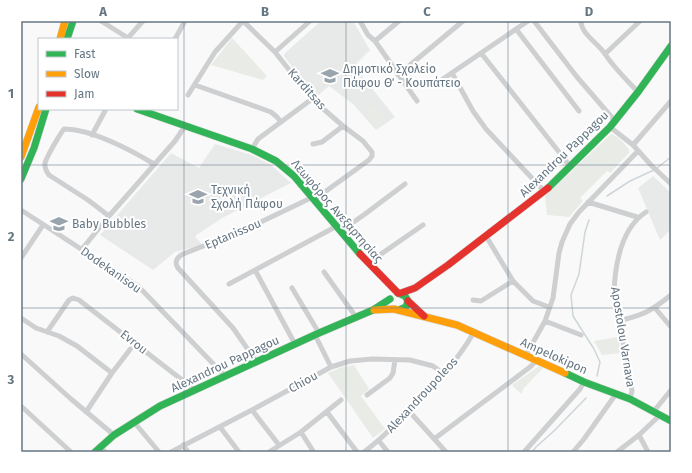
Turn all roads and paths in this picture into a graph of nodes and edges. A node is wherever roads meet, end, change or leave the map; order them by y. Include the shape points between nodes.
1 (65, 21) edge
2 (73, 21) edge
3 (102, 21) edge
4 (143, 21) edge
5 (185, 21) edge
6 (243, 21) edge
7 (310, 21) edge
8 (360, 21) edge
9 (399, 21) edge
10 (463, 21) edge
11 (528, 21) edge
12 (534, 21) edge
13 (581, 21) edge
14 (640, 21) edge
15 (516, 30) junction
16 (60, 38) edge
17 (67, 38) edge
18 (128, 38) edge
19 (176, 38) edge
20 (376, 41) junction
21 (671, 46) edge
22 (275, 52) junction
23 (481, 53) junction
24 (605, 54) junction
25 (452, 73) junction
26 (398, 75) junction
27 (440, 81) dead end
28 (194, 85) junction
29 (638, 92) junction
30 (188, 95) dead end
31 (312, 99) junction
32 (417, 101) dead end
33 (671, 101) edge
34 (38, 110) edge
35 (46, 110) edge
36 (105, 110) edge
37 (140, 110) edge
38 (579, 111) dead end
39 (281, 122) junction
40 (612, 124) junction
41 (185, 126) junction
42 (343, 126) junction
43 (92, 135) junction
44 (313, 144) dead end
45 (633, 145) junction
46 (252, 150) junction
47 (638, 151) junction
48 (373, 154) joint
49 (21, 157) edge
50 (154, 164) junction
51 (570, 166) junction
52 (21, 179) edge
53 (406, 184) dead end
54 (671, 184) edge
55 (544, 191) junction
56 (314, 198) junction
57 (588, 202) junction
58 (21, 210) edge
59 (646, 212) dead end
60 (108, 216) junction
61 (637, 217) junction
62 (43, 225) junction
63 (423, 225) dead end
64 (339, 229) junction
65 (486, 236) junction
66 (82, 249) junction
67 (21, 258) edge
68 (368, 263) junction
69 (254, 270) junction
70 (324, 272) dead end
71 (384, 280) junction
72 (513, 281) junction
73 (229, 284) dead end
74 (292, 288) dead end
75 (415, 288) junction
76 (399, 293) junction
77 (671, 295) edge
78 (390, 299) junction
79 (473, 300) dead end
80 (407, 301) junction
81 (549, 307) junction
82 (655, 308) junction
83 (373, 310) junction
84 (397, 310) junction
85 (356, 317) junction
86 (425, 317) junction
87 (21, 318) edge
88 (618, 320) junction
89 (545, 321) junction
90 (671, 327) edge
91 (47, 332) junction
92 (474, 332) junction
93 (317, 334) junction
94 (581, 336) dead end
95 (135, 343) junction
96 (295, 344) junction
97 (21, 354) edge
98 (526, 355) junction
99 (395, 360) junction
100 (537, 360) junction
101 (256, 361) junction
102 (331, 367) junction
103 (112, 372) junction
104 (444, 374) junction
105 (225, 376) junction
106 (584, 382) junction
107 (194, 390) junction
108 (671, 390) edge
109 (616, 394) junction
110 (367, 396) dead end
111 (630, 399) junction
112 (341, 400) dead end
113 (21, 406) edge
114 (252, 410) junction
115 (409, 411) junction
116 (86, 412) junction
117 (327, 412) junction
118 (657, 413) junction
119 (671, 421) edge
120 (134, 422) junction
121 (220, 427) junction
122 (301, 432) junction
123 (114, 435) junction
124 (639, 435) junction
125 (434, 439) junction
126 (379, 441) junction
127 (183, 445) junction
128 (279, 445) junction
129 (103, 449) edge
130 (313, 451) edge
131 (71, 452) edge
132 (95, 452) edge
133 (159, 452) edge
134 (171, 452) edge
135 (188, 452) edge
136 (239, 452) edge
137 (269, 452) edge
138 (357, 452) edge
139 (364, 452) edge
140 (388, 452) edge
141 (446, 452) edge
142 (524, 452) edge
143 (573, 452) edge
144 (617, 452) edge
145 (648, 452) edge

1 - 16 main road
2 - 17 main road
3 - 18 street
4 - 18 street
5 - 19 street
6 - 22 street, Karditsas
6 - 28 street via 216,52
7 - 22 street
8 - 20 street
9 - 20 street
10 - 26 street
11 - 15 street
12 - 40 street
13 - 24 street via 584,30
14 - 24 street
15 - 23 street
15 - 38 street
20 - 26 street
21 - 29 main road, Alexandrou Pappagou
22 - 31 street, Karditsas
23 - 25 street
23 - 51 street
24 - 29 street
25 - 27 street
25 - 55 street via 486,129
26 - 32 street
28 - 30 street
28 - 39 street via 271,112
29 - 40 main road, Alexandrou Pappagou
31 - 39 street
31 - 42 street, Karditsas
33 - 45 street
34 - 49 main road
35 - 52 main road
36 - 43 street
37 - 41 main road, Λεωφόρος Ανεξαρτησίας
39 - 46 street via 258,139
40 - 45 street
40 - 51 main road, Alexandrou Pappagou
41 - 46 main road, Λεωφόρος Ανεξαρτησίας
41 - 50 street
42 - 44 street via 322,142
42 - 48 street, Karditsas via 363,141
43 - 50 street via 115,143
43 - 60 street via 64,129 45,163 46,171
45 - 47 street
46 - 56 main road, Λεωφόρος Ανεξαρτησίας via 276,161
47 - 54 street
47 - 57 street
48 - 56 street, Eptanissou via 369,160
50 - 60 street
51 - 55 main road, Alexandrou Pappagou
53 - 64 street via 366,214
55 - 65 main road, Alexandrou Pappagou
56 - 64 main road, Λεωφόρος Ανεξαρτησίας
56 - 101 street, Eptanissou via 183,254 176,261 178,268 233,328
57 - 61 street
57 - 81 street via 570,224 562,242 553,298
58 - 62 street, Dodekanisou
59 - 61 street
60 - 66 street
61 - 88 street, Apostolou Varnava via 623,242 617,260 614,293
62 - 66 street, Dodekanisou
62 - 67 street
63 - 68 street
64 - 68 main road, Λεωφόρος Ανεξαρτησίας
64 - 69 street
65 - 72 street
65 - 75 main road, Alexandrou Pappagou
66 - 105 street, Dodekanisou via 138,286
68 - 71 main road, Λεωφόρος Ανεξαρτησίας
69 - 73 street
69 - 96 street
70 - 85 street
71 - 76 main road, Λεωφόρος Ανεξαρτησίας
71 - 78 main road, Λεωφόρος Ανεξαρτησίας
72 - 79 street via 481,301
72 - 81 street via 533,301
74 - 93 street
75 - 76 main road, Alexandrou Pappagou
75 - 80 main road, Alexandrou Pappagou
76 - 78 main road
76 - 80 main road via 405,296
77 - 82 street
78 - 83 main road, Alexandrou Pappagou
78 - 84 main road via 390,304
80 - 84 main road via 406,306
80 - 86 main road, Ampelokipon
81 - 89 street
82 - 88 street via 636,317
82 - 90 street
83 - 84 main road, Alexandrou Pappagou
83 - 85 main road, Alexandrou Pappagou
84 - 86 main road, Ampelokipon
85 - 93 main road, Alexandrou Pappagou
86 - 92 main road, Ampelokipon
87 - 91 street
88 - 111 street, Apostolou Varnava via 632,391
89 - 94 street
89 - 98 street
91 - 95 street, Evrou via 73,298
91 - 103 street via 77,346
92 - 98 main road, Ampelokipon
92 - 104 street, Alexandroupoleos
93 - 96 main road, Alexandrou Pappagou
93 - 102 street
95 - 103 street
95 - 107 street, Evrou
96 - 101 main road, Alexandrou Pappagou
97 - 116 street
98 - 100 main road, Ampelokipon
99 - 102 street, Chiou via 352,361
99 - 104 street, Chiou via 422,362
99 - 110 street via 390,378
100 - 106 main road, Ampelokipon
100 - 125 street
101 - 105 main road, Alexandrou Pappagou
102 - 114 street, Chiou
103 - 116 street
104 - 115 street, Alexandroupoleos
105 - 107 main road, Alexandrou Pappagou
106 - 109 main road, Ampelokipon
106 - 142 street
107 - 120 main road, Alexandrou Pappagou
108 - 118 street
109 - 111 main road, Ampelokipon
109 - 143 street
111 - 118 main road, Ampelokipon
112 - 117 street
113 - 131 street
114 - 121 street, Chiou
114 - 128 street
115 - 125 street
115 - 126 street, Alexandroupoleos
116 - 123 street
117 - 122 street
117 - 138 street
118 - 119 main road, Ampelokipon
118 - 124 street
120 - 123 main road, Alexandrou Pappagou
120 - 133 street
121 - 127 street, Chiou
121 - 136 street
122 - 128 street
122 - 130 street
123 - 129 main road, Alexandrou Pappagou
124 - 144 street
124 - 145 street
125 - 141 street
126 - 139 street, Alexandroupoleos
126 - 140 street
127 - 134 street, Chiou
127 - 135 street
128 - 137 street
129 - 132 main road, Alexandrou Pappagou

